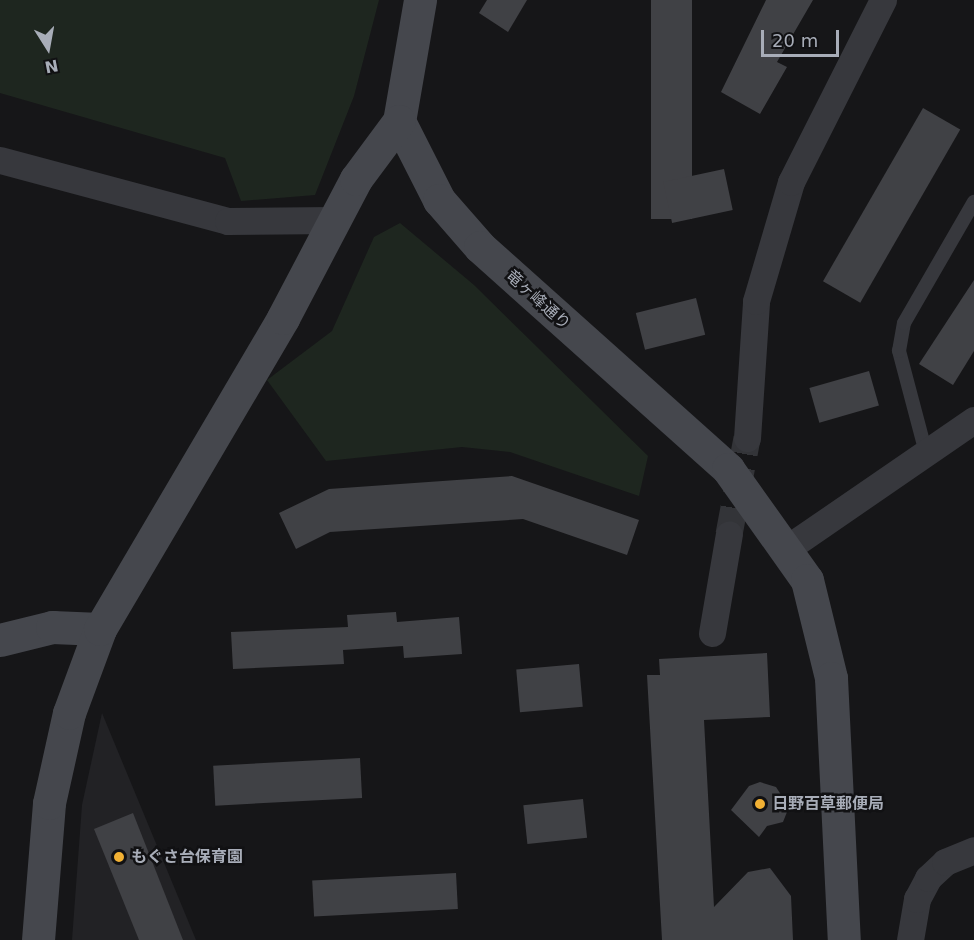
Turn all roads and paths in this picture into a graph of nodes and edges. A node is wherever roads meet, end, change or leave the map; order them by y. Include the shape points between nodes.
1 (420, 0) edge
2 (884, 0) edge
3 (399, 121) junction
4 (0, 160) edge
5 (974, 202) edge
6 (334, 220) junction
7 (974, 420) edge
8 (747, 438) tunnel mouth
9 (926, 453) junction
10 (729, 534) tunnel mouth
11 (789, 547) junction
12 (100, 629) junction
13 (712, 633) dead end
14 (0, 640) edge
15 (974, 850) edge
16 (38, 940) edge
17 (844, 940) edge
18 (910, 940) edge

1 - 3 street
2 - 8 street via 791,182 756,301
3 - 6 street via 356,179
3 - 11 street, 竜ヶ峰通り via 416,162 461,227 728,470
4 - 6 street via 228,221
5 - 9 lane via 904,323 899,351
6 - 12 street via 283,318
7 - 9 street
9 - 11 street
10 - 13 street
11 - 17 street, 竜ヶ峰通り via 807,580 826,642
12 - 14 street via 52,627
12 - 16 street via 69,713 49,802
15 - 18 street via 945,862 928,878 917,899

